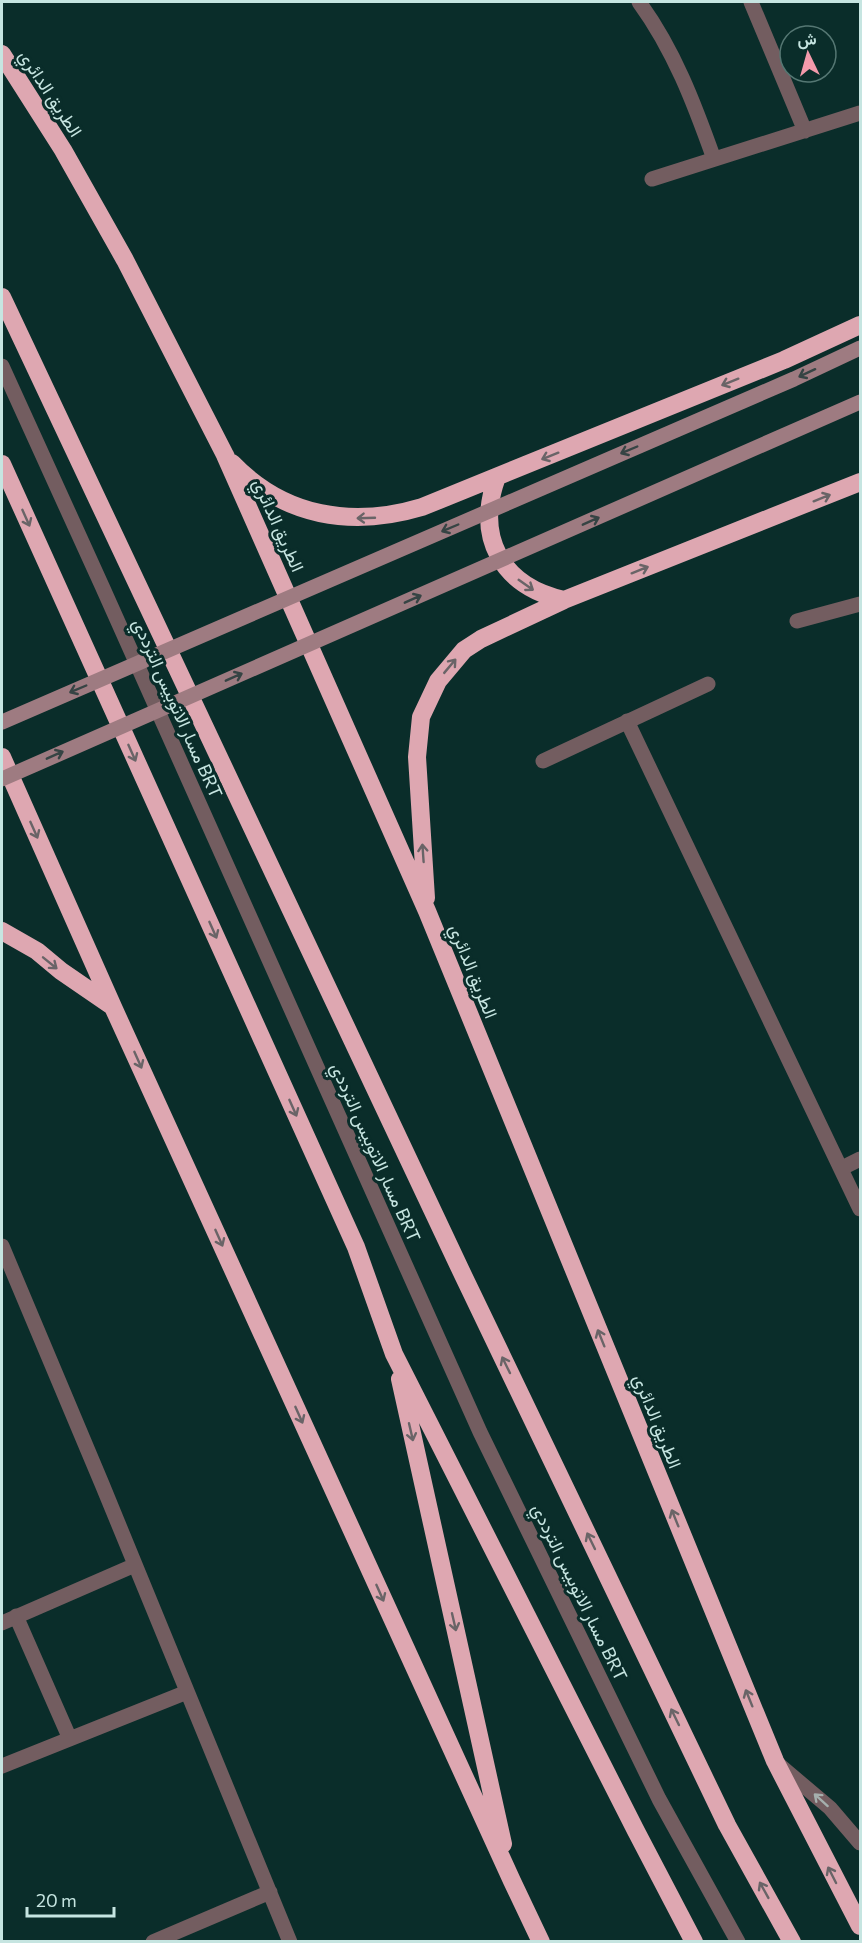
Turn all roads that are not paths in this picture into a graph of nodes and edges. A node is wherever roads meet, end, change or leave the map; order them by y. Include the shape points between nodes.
1 (639, 2) edge
2 (751, 2) edge
3 (2, 54) edge
4 (861, 113) edge
5 (805, 130) junction
6 (714, 159) junction
7 (652, 179) dead end
8 (2, 297) edge
9 (861, 325) edge
10 (861, 348) edge
11 (2, 366) edge
12 (861, 402) edge
13 (225, 456) junction
14 (2, 464) edge
15 (497, 477) junction
16 (861, 482) edge
17 (564, 600) junction
18 (861, 604) edge
19 (797, 621) dead end
20 (708, 684) dead end
21 (2, 722) edge
22 (627, 722) junction
23 (2, 757) edge
24 (543, 761) dead end
25 (2, 778) edge
26 (427, 911) junction
27 (2, 931) edge
28 (113, 1007) junction
29 (861, 1159) edge
30 (842, 1168) junction
31 (861, 1209) edge
32 (2, 1246) edge
33 (394, 1354) junction
34 (135, 1565) junction
35 (16, 1616) junction
36 (2, 1623) edge
37 (188, 1692) junction
38 (70, 1739) junction
39 (775, 1761) junction
40 (2, 1766) edge
41 (861, 1843) edge
42 (512, 1881) junction
43 (270, 1893) junction
44 (861, 1926) edge
45 (161, 1940) edge
46 (290, 1941) edge
47 (541, 1941) edge
48 (694, 1941) edge
49 (738, 1941) edge
50 (792, 1941) edge

1 - 6 lane via 676,62
2 - 5 lane
3 - 13 highway, الطريق الدائري via 63,150 125,260
4 - 5 lane
5 - 6 lane
6 - 7 lane
50 -> 8 highway via 727,1826
9 -> 15 highway
10 -> 21 main road, bridge
11 - 49 lane, مسار الاتوبيس الترددي BRT via 480,1432 659,1799
25 -> 12 main road, bridge
15 -> 13 highway via 402,513 337,517 311,512 279,498 243,474
13 - 26 highway, الطريق الدائري
14 -> 33 highway via 356,1247
15 -> 17 highway via 488,512 495,548 515,577 530,589
17 -> 16 highway
26 -> 17 highway via 417,757 422,717 429,698 464,650
18 - 19 lane
20 - 22 lane
22 - 24 lane
22 - 30 lane
23 -> 28 highway
39 -> 26 highway, الطريق الدائري
27 -> 28 highway via 37,951
28 -> 42 highway
29 - 30 lane
30 - 31 lane
32 - 34 lane
33 -> 42 highway
33 - 48 highway
34 - 35 lane
34 - 37 lane
35 - 36 lane
35 - 38 lane
37 - 38 lane
37 - 43 lane
38 - 40 lane
41 -> 39 lane via 830,1808
44 -> 39 highway, الطريق الدائري
42 - 47 highway
43 - 45 lane
43 - 46 lane

